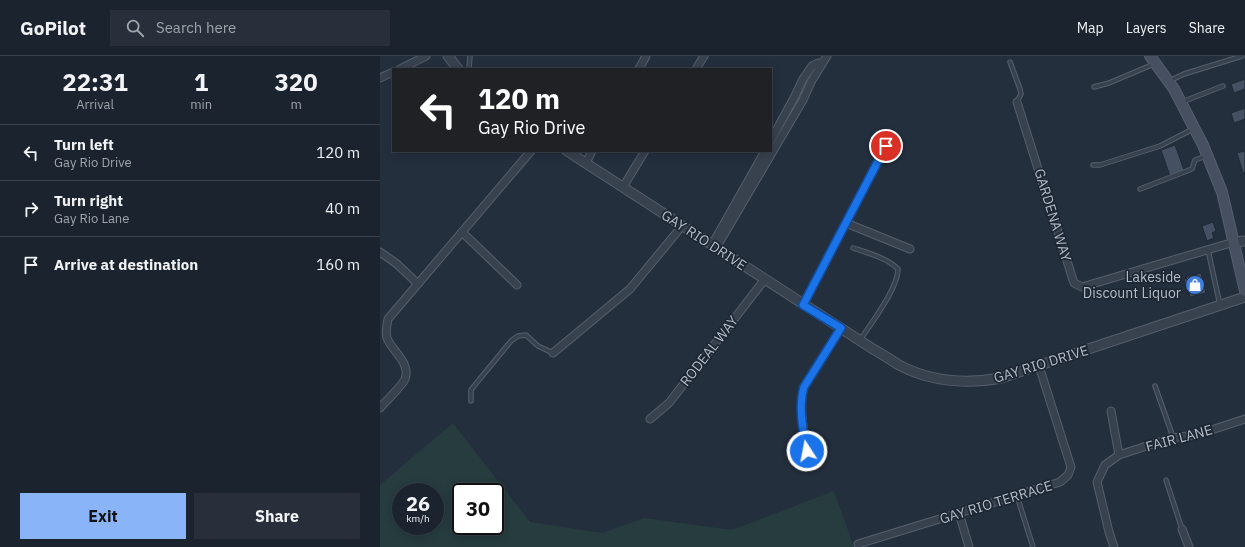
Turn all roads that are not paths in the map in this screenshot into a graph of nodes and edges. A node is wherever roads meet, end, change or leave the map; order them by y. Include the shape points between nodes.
1 (426, 56) edge
2 (448, 56) edge
3 (470, 56) edge
4 (646, 56) edge
5 (704, 56) edge
6 (826, 56) edge
7 (1242, 56) edge
8 (1152, 60) edge
9 (1010, 62) dead end
10 (822, 63) junction
11 (402, 68) edge
12 (457, 68) edge
13 (469, 68) edge
14 (640, 68) edge
15 (697, 68) edge
16 (392, 72) edge
17 (380, 78) edge
18 (1168, 82) junction
19 (1224, 86) dead end
20 (1094, 87) dead end
21 (1017, 102) joint
22 (1181, 102) junction
23 (1195, 128) junction
24 (772, 138) edge
25 (886, 146) dead end
26 (772, 150) edge
27 (530, 152) edge
28 (569, 152) edge
29 (592, 152) edge
30 (644, 152) edge
31 (764, 152) edge
32 (771, 152) edge
33 (1208, 156) junction
34 (586, 163) junction
35 (1093, 165) dead end
36 (623, 187) junction
37 (1140, 189) dead end
38 (846, 223) junction
39 (682, 226) junction
40 (462, 232) junction
41 (1245, 241) edge
42 (1234, 242) junction
43 (714, 246) junction
44 (853, 248) dead end
45 (910, 249) dead end
46 (1207, 249) junction
47 (380, 252) edge
48 (765, 279) junction
49 (418, 284) junction
50 (517, 285) dead end
51 (1245, 291) edge
52 (1245, 297) edge
53 (803, 305) junction
54 (1220, 305) junction
55 (841, 328) junction
56 (860, 340) junction
57 (553, 353) joint
58 (1039, 366) junction
59 (1155, 386) dead end
60 (471, 401) dead end
61 (380, 408) edge
62 (1111, 411) dead end
63 (650, 419) dead end
64 (1245, 419) edge
65 (1173, 437) junction
66 (807, 451) dead end
67 (1119, 455) junction
68 (1166, 480) dead end
69 (1016, 496) junction
70 (959, 513) junction
71 (1182, 529) joint
72 (858, 544) dead end
73 (969, 547) edge
74 (1033, 547) edge
75 (1114, 547) edge
76 (1189, 547) edge

1 - 11 street
2 - 12 street
3 - 13 lane
4 - 14 street
5 - 15 street
6 - 10 street
7 - 18 lane via 1184,74
8 - 18 main road
8 - 20 lane via 1125,77
9 - 21 lane via 1021,94
10 - 24 street via 815,64 803,79
10 - 26 street
16 - 17 street
18 - 22 main road
19 - 22 lane
21 - 46 street, GARDENA WAY via 1074,283 1082,287
22 - 23 main road
23 - 33 main road
23 - 35 lane via 1160,146
25 - 38 street
27 - 40 street
28 - 34 street, GAY RIO DRIVE
29 - 34 street
30 - 36 street
31 - 43 street
32 - 43 street
33 - 37 lane via 1195,160 1192,169
33 - 42 main road via 1222,192
34 - 36 street, GAY RIO DRIVE
36 - 39 street, GAY RIO DRIVE
38 - 45 street
38 - 53 street
39 - 43 street, GAY RIO DRIVE
39 - 57 street via 630,289
40 - 49 street
40 - 50 street
41 - 42 street
42 - 46 street, GARDENA WAY
42 - 51 main road
43 - 48 street, GAY RIO DRIVE
44 - 56 lane via 875,256 898,269 898,275 886,301
46 - 54 lane
47 - 49 street
48 - 53 street, GAY RIO DRIVE
48 - 63 street, RODEAL WAY via 669,403
49 - 61 street via 388,319 387,339 407,372 405,380
52 - 54 street, GAY RIO DRIVE
53 - 55 street, GAY RIO DRIVE
54 - 58 street, GAY RIO DRIVE
55 - 56 street, GAY RIO DRIVE
55 - 66 street via 802,394 802,425
56 - 58 street, GAY RIO DRIVE via 909,370 952,381 989,380
57 - 60 lane via 538,346 526,336 518,336 471,390
58 - 69 street, GAY RIO TERRACE via 1071,467 1068,475 1060,482
59 - 65 lane
62 - 67 street
64 - 65 street, FAIR LANE via 1196,435
65 - 67 street, FAIR LANE
67 - 75 street, FAIR LANE via 1105,465 1097,482
68 - 71 lane
69 - 70 street, GAY RIO TERRACE
69 - 74 lane
70 - 72 street, GAY RIO TERRACE
70 - 73 street
71 - 76 street

